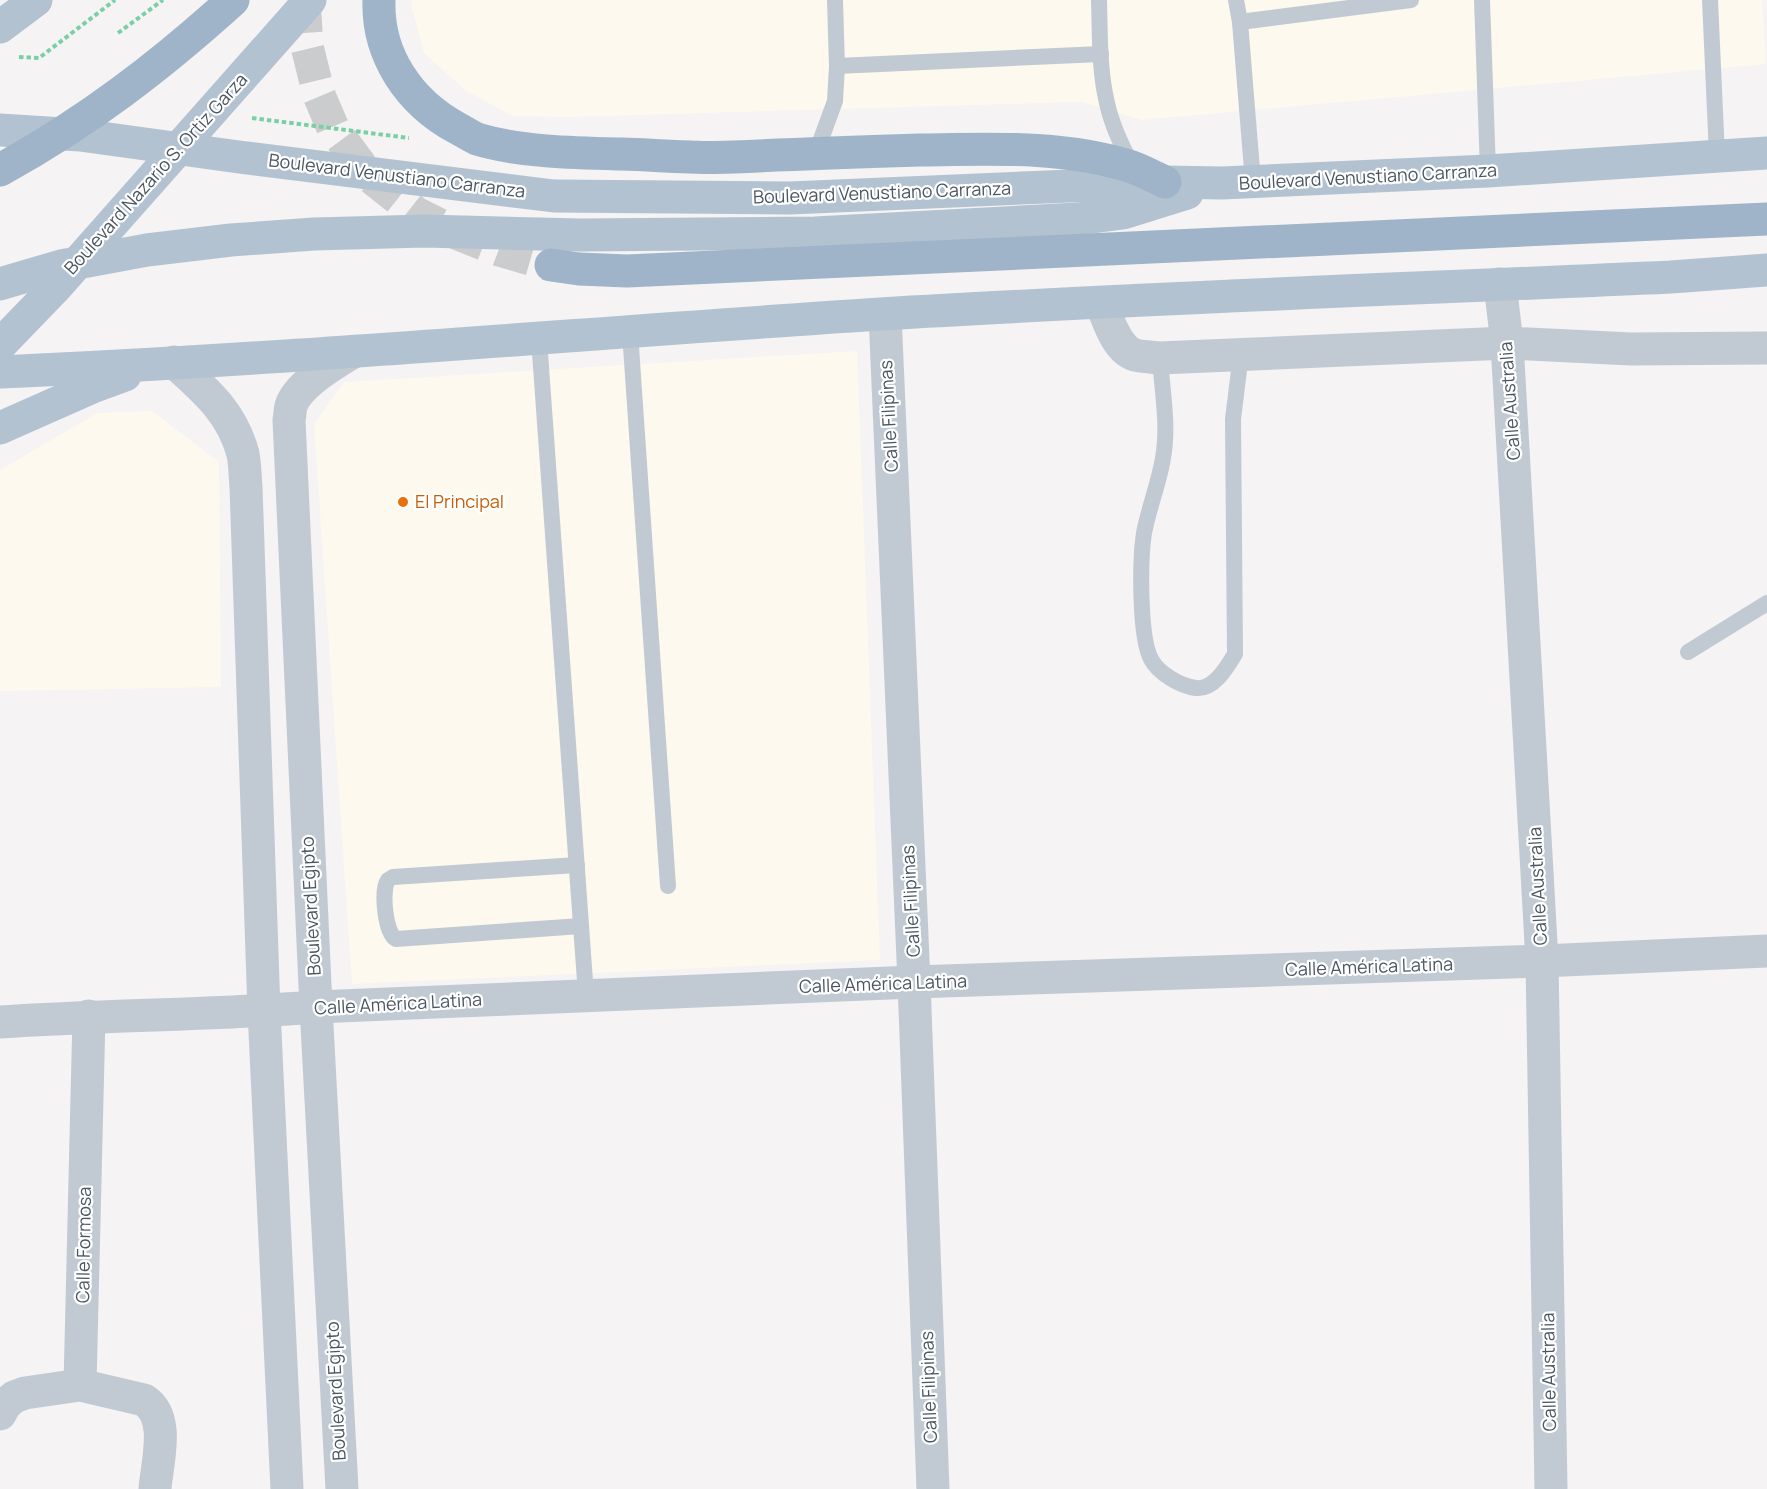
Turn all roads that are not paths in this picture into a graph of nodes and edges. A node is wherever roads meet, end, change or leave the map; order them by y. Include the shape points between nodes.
1 (36, 0) edge
2 (233, 0) edge
3 (310, 0) edge
4 (379, 0) edge
5 (835, 0) edge
6 (1099, 0) edge
7 (1236, 0) edge
8 (1411, 0) edge
9 (1482, 0) edge
10 (1710, 0) edge
11 (1240, 22) junction
12 (5, 42) edge
13 (1101, 54) junction
14 (837, 66) junction
15 (0, 130) edge
16 (816, 153) junction
17 (1767, 153) edge
18 (1717, 156) junction
19 (1133, 168) junction
20 (0, 170) edge
21 (1488, 171) junction
22 (1165, 182) junction
23 (1238, 183) junction
24 (1767, 219) edge
25 (551, 265) tunnel mouth
26 (1767, 270) edge
27 (0, 284) edge
28 (1500, 284) junction
29 (1101, 303) junction
30 (885, 314) junction
31 (630, 332) junction
32 (539, 339) junction
33 (1507, 343) junction
34 (0, 345) edge
35 (1767, 348) edge
36 (353, 352) junction
37 (1242, 354) junction
38 (1160, 358) junction
39 (163, 364) junction
40 (0, 372) edge
41 (0, 428) edge
42 (1767, 603) edge
43 (1688, 652) dead end
44 (577, 865) junction
45 (668, 886) dead end
46 (581, 926) junction
47 (1767, 951) edge
48 (1542, 961) junction
49 (914, 982) junction
50 (586, 995) junction
51 (316, 1007) junction
52 (264, 1011) junction
53 (89, 1016) junction
54 (0, 1022) edge
55 (80, 1385) junction
56 (0, 1414) edge
57 (155, 1489) edge
58 (287, 1489) edge
59 (342, 1489) edge
60 (933, 1489) edge
61 (1551, 1489) edge

1 - 12 main road
2 - 20 highway via 154,70 100,109
3 - 34 main road, Boulevard Nazario S. Ortiz Garza
4 - 16 highway via 384,45 403,82 425,107 476,138 517,147 587,153 731,157
5 - 14 lane
6 - 13 lane
7 - 11 lane
8 - 11 lane
9 - 21 lane
10 - 18 lane
11 - 23 lane
13 - 14 lane
13 - 19 lane via 1106,102
14 - 16 lane via 835,100
15 - 22 main road, Boulevard Venustiano Carranza via 80,135 554,195 790,198
16 - 19 highway via 1004,148 1087,156
17 - 18 main road, Boulevard Venustiano Carranza
18 - 21 main road, Boulevard Venustiano Carranza
19 - 22 highway
21 - 23 main road, Boulevard Venustiano Carranza
22 - 23 main road, Boulevard Venustiano Carranza
23 - 27 main road via 1123,213 1042,221 815,233 580,235 424,231 231,240 147,249 61,266
24 - 25 highway via 627,272
26 - 28 main road
28 - 29 main road
28 - 33 street, Calle Australia
29 - 30 main road
29 - 38 street via 1125,348 1134,355
30 - 31 main road
30 - 49 street, Calle Filipinas
31 - 32 main road
31 - 45 lane
32 - 36 main road
32 - 44 lane
33 - 35 street via 1631,349
33 - 37 street
33 - 48 street, Calle Australia
36 - 39 main road
36 - 51 street, Boulevard Egipto via 302,390 291,404 289,420
37 - 38 street
37 - 38 lane via 1233,419 1235,654 1224,673 1197,688 1163,673 1146,645 1140,573 1144,532 1164,456
39 - 40 main road
39 - 41 main road via 95,386
39 - 52 street via 214,398 231,422 243,455
42 - 43 lane
44 - 46 lane
44 - 46 lane via 393,877 383,890 389,930 396,939
46 - 50 lane
47 - 48 street, Calle América Latina
48 - 49 street, Calle América Latina
48 - 61 street, Calle Australia
49 - 50 street, Calle América Latina
49 - 60 street, Calle Filipinas
50 - 51 street, Calle América Latina
51 - 52 street, Calle América Latina
51 - 59 street, Boulevard Egipto
52 - 53 street, Calle América Latina
52 - 58 street
53 - 54 street, Calle América Latina
53 - 55 street, Calle Formosa
55 - 56 street via 25,1393 9,1401
55 - 57 street via 144,1400 153,1406 161,1424

